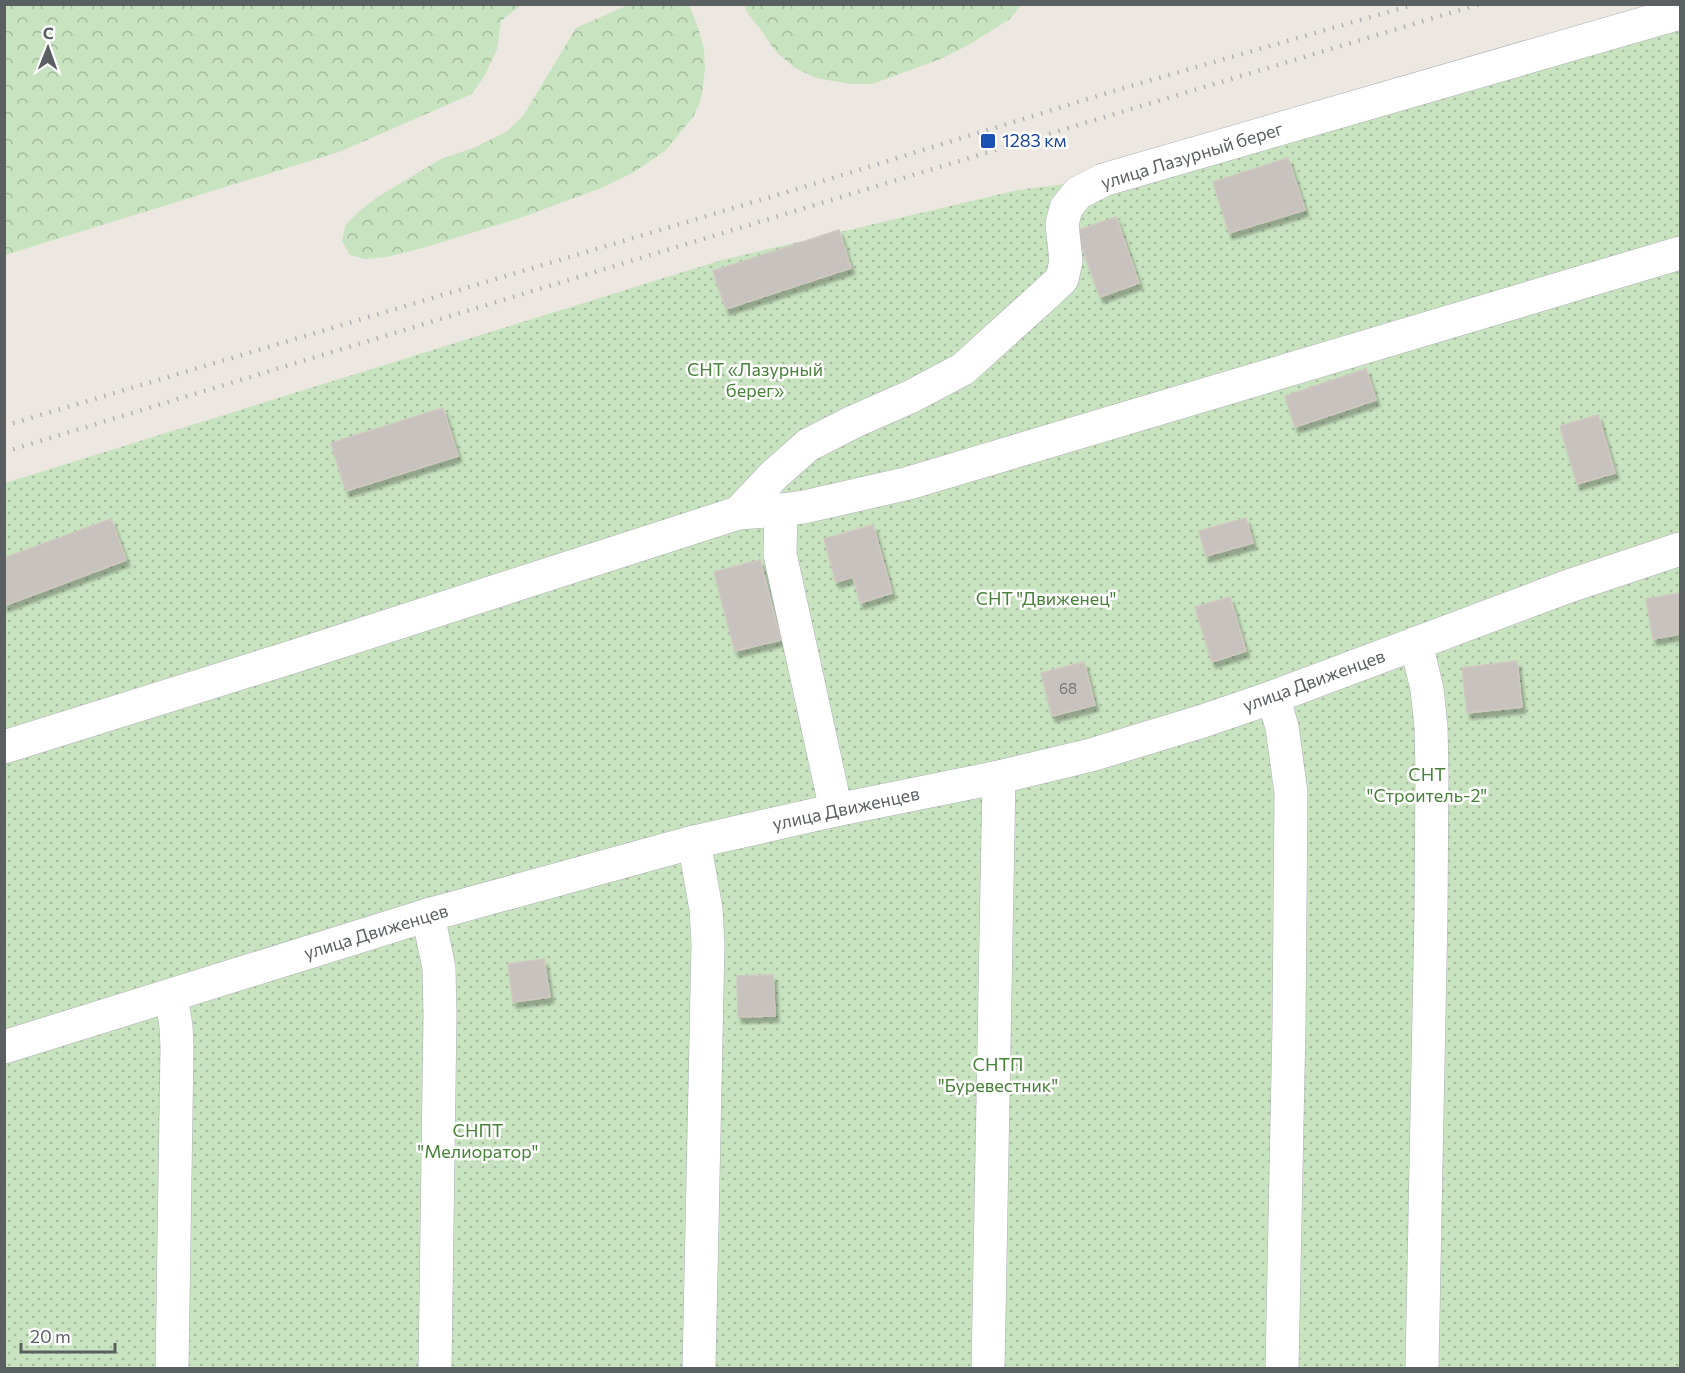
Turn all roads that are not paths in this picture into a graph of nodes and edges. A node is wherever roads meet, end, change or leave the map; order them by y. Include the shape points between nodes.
1 (1680, 13) edge
2 (1680, 253) edge
3 (780, 510) junction
4 (738, 513) junction
5 (1680, 549) edge
6 (1416, 643) junction
7 (1273, 697) junction
8 (4, 747) edge
9 (999, 777) junction
10 (836, 810) junction
11 (694, 842) junction
12 (428, 915) junction
13 (171, 996) junction
14 (4, 1047) edge
15 (172, 1368) edge
16 (435, 1368) edge
17 (699, 1368) edge
18 (988, 1368) edge
19 (1282, 1368) edge
20 (1422, 1368) edge

1 - 4 street, улица Лазурный берег via 1103,180 1078,193 1066,208 1062,224 1066,261 1062,279 963,369 808,445
2 - 3 street via 909,483
3 - 4 street
3 - 10 street via 780,554
4 - 8 street
5 - 6 street, улица Движенцев
6 - 7 street, улица Движенцев
6 - 20 street via 1427,689 1432,772
7 - 9 street, улица Движенцев via 1091,755
7 - 19 street via 1282,727 1291,793
9 - 10 street, улица Движенцев
9 - 18 street
10 - 11 street, улица Движенцев
11 - 12 street, улица Движенцев
11 - 17 street via 708,944
12 - 13 street, улица Движенцев
12 - 16 street via 438,968 440,1015
13 - 14 street, улица Движенцев
13 - 15 street via 177,1048

